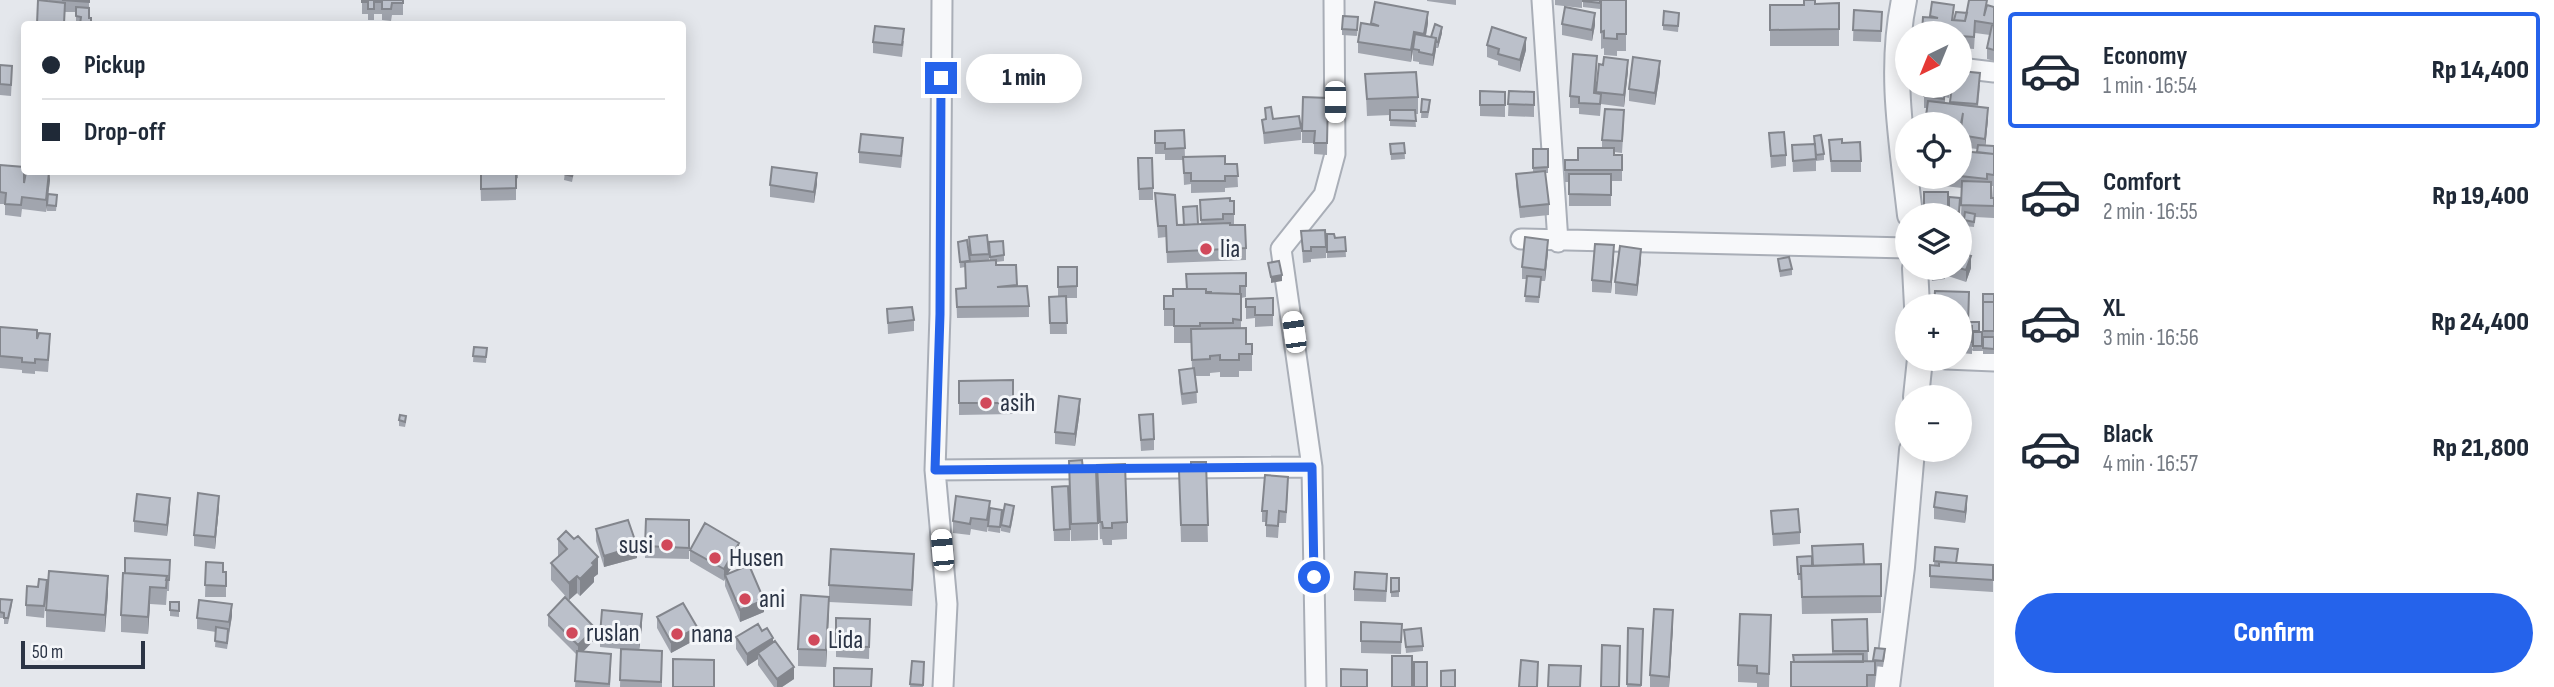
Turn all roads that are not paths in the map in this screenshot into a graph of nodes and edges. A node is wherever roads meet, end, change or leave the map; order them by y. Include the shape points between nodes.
1 (942, 0) edge
2 (1334, 0) edge
3 (1542, 0) edge
4 (1904, 0) edge
5 (1900, 21) edge
6 (1972, 69) edge
7 (1994, 72) edge
8 (1896, 98) edge
9 (1909, 203) edge
10 (1521, 239) dead end
11 (1558, 242) junction
12 (1895, 248) edge
13 (1972, 360) edge
14 (1994, 361) edge
15 (1911, 462) edge
16 (1312, 467) junction
17 (935, 470) junction
18 (943, 687) edge
19 (1316, 687) edge
20 (1887, 687) edge

1 - 17 street
2 - 16 street via 1335,153 1324,195 1281,249
3 - 11 street
4 - 5 street
6 - 7 street
8 - 9 street
10 - 11 street
11 - 12 street
13 - 14 street
15 - 20 street
16 - 17 street
16 - 19 street
17 - 18 street via 947,604

